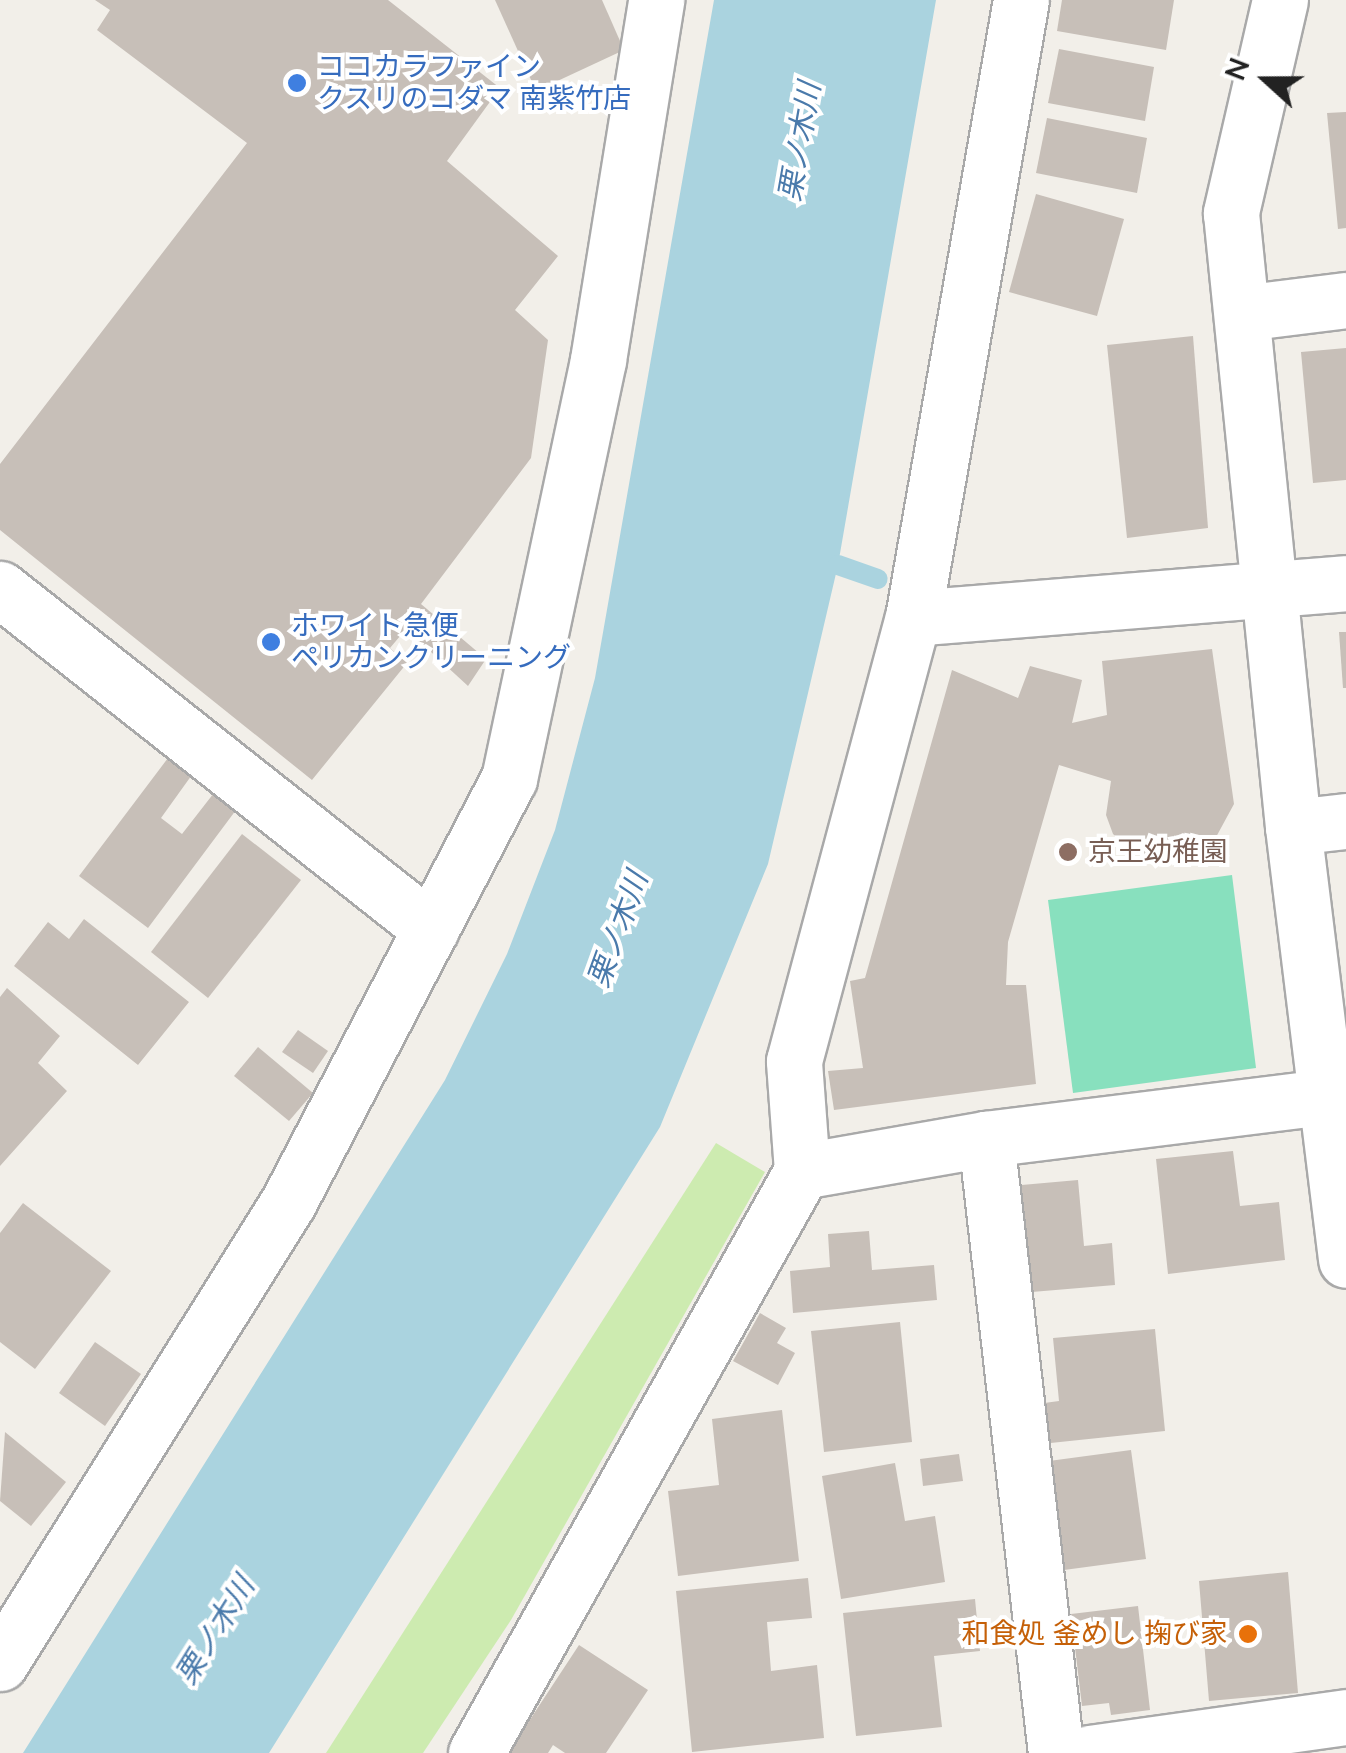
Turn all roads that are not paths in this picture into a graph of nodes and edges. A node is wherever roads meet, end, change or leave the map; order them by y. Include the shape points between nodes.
1 (656, 0) edge
2 (1020, 0) edge
3 (1280, 0) edge
4 (1346, 300) edge
5 (1242, 313) junction
6 (1346, 584) edge
7 (0, 589) edge
8 (1270, 589) junction
9 (913, 618) junction
10 (1346, 822) edge
11 (1292, 827) junction
12 (431, 930) junction
13 (1324, 1098) junction
14 (986, 1140) junction
15 (802, 1171) junction
16 (1346, 1260) edge
17 (0, 1663) edge
18 (1346, 1717) edge
19 (476, 1753) edge
20 (1056, 1753) edge
21 (1090, 1753) edge

1 - 12 street via 598,360 509,778
2 - 9 street
3 - 5 street via 1232,213
4 - 5 street
5 - 8 street
6 - 8 street
7 - 12 street
8 - 9 street
8 - 11 street
9 - 15 street via 794,1061
10 - 11 street
11 - 13 street
12 - 17 street via 289,1201
13 - 14 street
13 - 16 street
14 - 15 street
14 - 20 street
15 - 19 street
18 - 21 street

